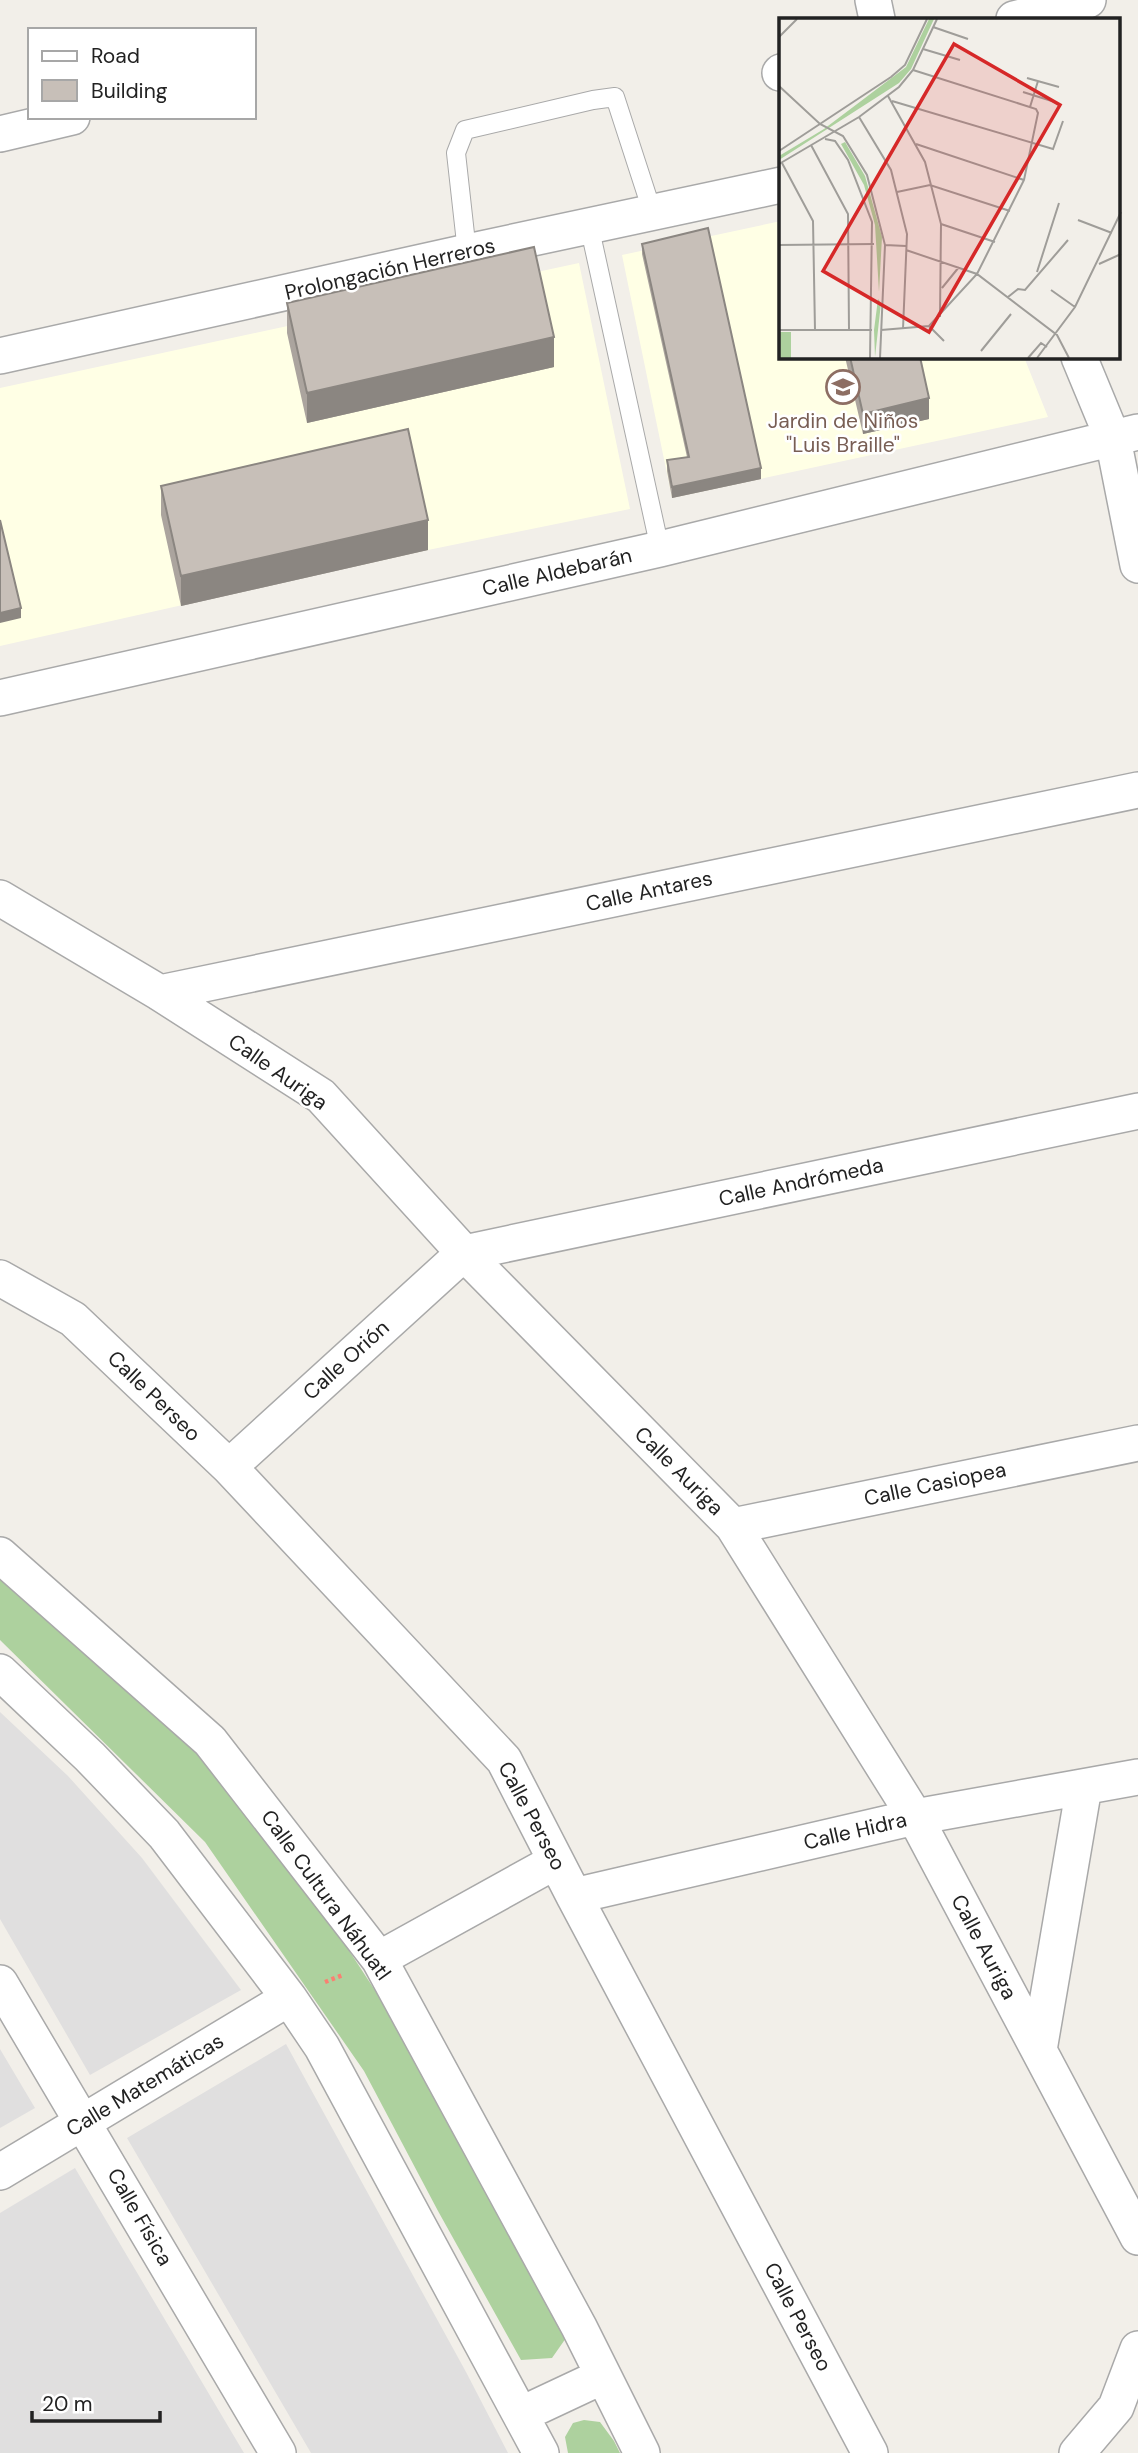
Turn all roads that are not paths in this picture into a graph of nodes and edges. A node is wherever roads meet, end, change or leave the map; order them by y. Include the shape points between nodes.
1 (873, 0) edge
2 (1087, 0) edge
3 (877, 18) edge
4 (1018, 18) edge
5 (64, 119) edge
6 (0, 134) edge
7 (779, 185) edge
8 (653, 211) junction
9 (589, 225) junction
10 (467, 252) junction
11 (0, 356) edge
12 (1080, 359) edge
13 (1125, 436) edge
14 (660, 549) junction
15 (1138, 565) edge
16 (0, 698) edge
17 (1138, 790) edge
18 (0, 898) edge
19 (160, 993) junction
20 (1138, 1111) edge
21 (464, 1253) junction
22 (0, 1278) edge
23 (1138, 1443) edge
24 (229, 1467) junction
25 (733, 1526) junction
26 (0, 1555) edge
27 (0, 1672) edge
28 (1138, 1777) edge
29 (1084, 1787) junction
30 (915, 1817) junction
31 (556, 1861) junction
32 (574, 1896) junction
33 (379, 1959) junction
34 (0, 1983) edge
35 (289, 1998) junction
36 (1039, 2050) junction
37 (84, 2122) junction
38 (0, 2172) edge
39 (1138, 2237) edge
40 (1138, 2349) edge
41 (603, 2376) junction
42 (1127, 2412) edge
43 (522, 2414) junction
44 (278, 2453) edge
45 (541, 2453) edge
46 (642, 2453) edge
47 (870, 2453) edge
48 (1077, 2453) edge

1 - 3 street
2 - 4 street
5 - 6 street
7 - 8 street, Prolongación Herreros
8 - 9 street, Prolongación Herreros
8 - 10 lane via 615,97 579,103 465,130 456,153
9 - 10 street, Prolongación Herreros
9 - 14 lane
10 - 11 street, Prolongación Herreros
12 - 13 street
13 - 14 street, Calle Aldebarán
13 - 15 street
14 - 16 street, Calle Aldebarán
17 - 19 street, Calle Antares
18 - 19 street, Calle Auriga
19 - 21 street, Calle Auriga via 321,1096
20 - 21 street, Calle Andrómeda
21 - 24 street, Calle Orión
21 - 25 street, Calle Auriga
22 - 24 street, Calle Perseo via 73,1319
23 - 25 street, Calle Casiopea
24 - 31 street, Calle Perseo via 504,1760
25 - 30 street, Calle Auriga
26 - 33 street, Calle Cultura Náhuatl via 210,1741
27 - 35 street via 164,1834
28 - 29 street, Calle Hidra
29 - 30 street, Calle Hidra
29 - 36 street
30 - 32 street, Calle Hidra
30 - 36 street, Calle Auriga
31 - 32 street, Calle Perseo
31 - 33 street
32 - 47 street, Calle Perseo
33 - 41 street, Calle Cultura Náhuatl
34 - 37 street, Calle Física
35 - 37 street, Calle Matemáticas
35 - 43 street via 322,2047
36 - 39 street, Calle Auriga
37 - 38 street, Calle Matemáticas
37 - 44 street, Calle Física
40 - 42 street
41 - 43 street
41 - 46 street, Calle Cultura Náhuatl
42 - 48 street
43 - 45 street

